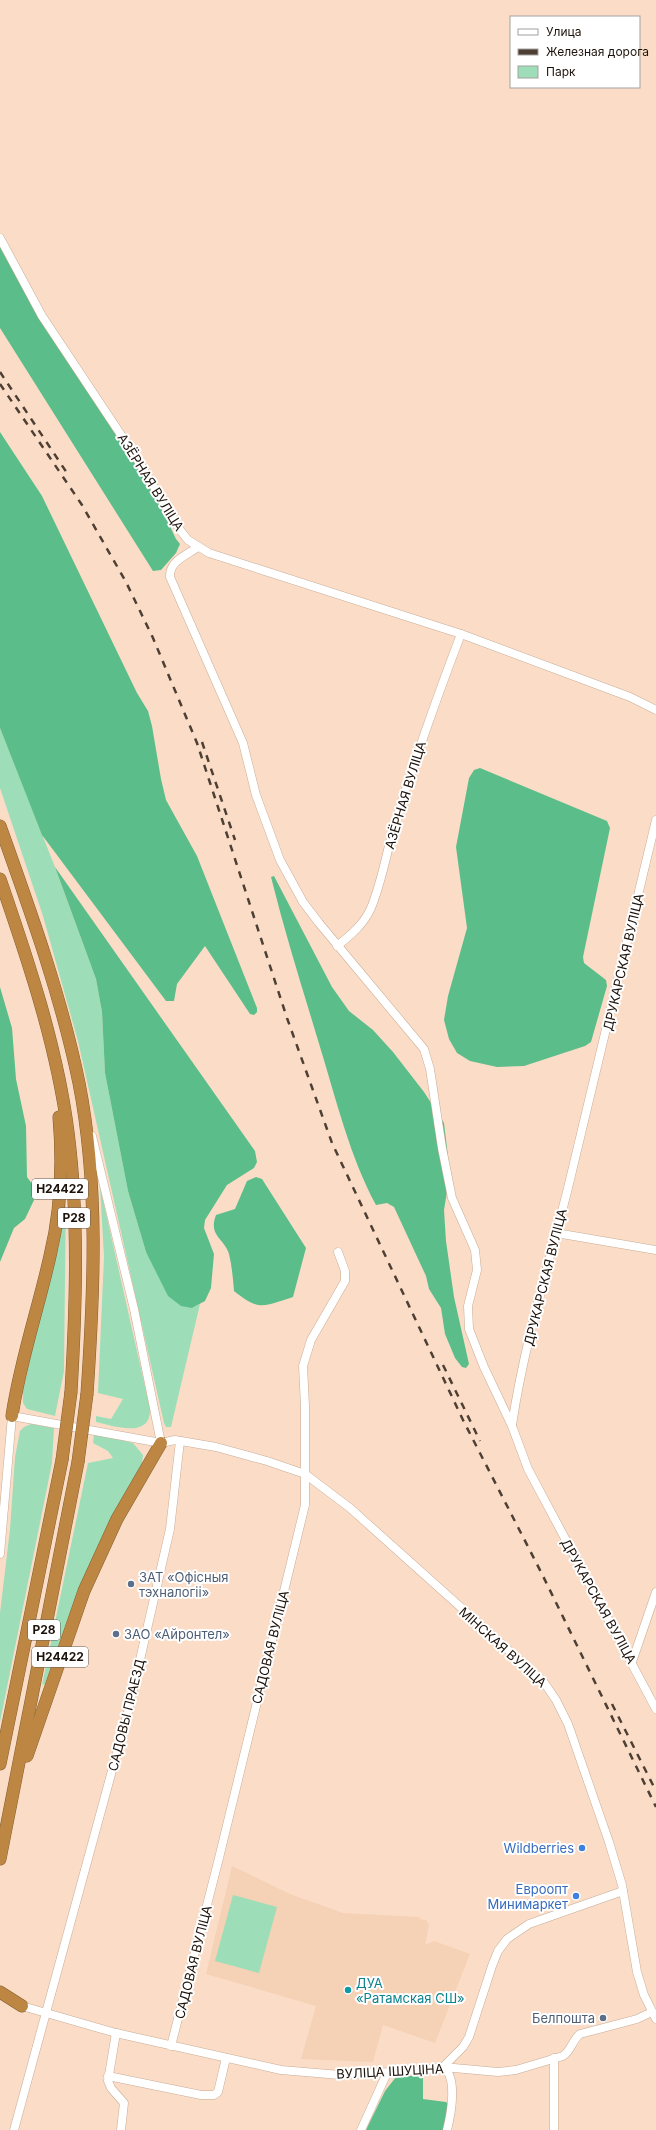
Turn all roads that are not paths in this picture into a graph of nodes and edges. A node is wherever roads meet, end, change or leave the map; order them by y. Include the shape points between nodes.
1 (0, 238) edge
2 (198, 547) junction
3 (460, 634) junction
4 (656, 710) edge
5 (656, 820) edge
6 (0, 826) edge
7 (0, 879) edge
8 (337, 946) junction
9 (51, 1047) junction
10 (79, 1084) junction
11 (556, 1234) junction
12 (656, 1250) edge
13 (338, 1252) dead end
14 (12, 1416) junction
15 (512, 1426) junction
16 (180, 1441) junction
17 (161, 1443) junction
18 (305, 1474) junction
19 (0, 1554) edge
20 (656, 1592) edge
21 (632, 1662) junction
22 (656, 1709) edge
23 (0, 1764) edge
24 (13, 1799) junction
25 (0, 1859) edge
26 (623, 1891) junction
27 (0, 1992) edge
28 (0, 2003) edge
29 (22, 2006) junction
30 (47, 2015) junction
31 (654, 2016) edge
32 (116, 2033) junction
33 (171, 2046) junction
34 (226, 2058) junction
35 (554, 2058) junction
36 (443, 2067) junction
37 (387, 2073) junction
38 (108, 2076) junction
39 (14, 2130) edge
40 (121, 2130) edge
41 (361, 2130) edge
42 (447, 2130) edge
43 (554, 2130) edge

1 - 2 street, АЗЁРНАЯ ВУЛІЦА via 42,316 139,462 180,530
2 - 3 street, АЗЁРНАЯ ВУЛІЦА
2 - 8 street via 173,564 170,577 243,744 256,795 280,860 303,902
3 - 4 street, АЗЁРНАЯ ВУЛІЦА via 630,697
3 - 8 street, АЗЁРНАЯ ВУЛІЦА via 425,730 371,908 352,934
5 - 11 street, ДРУКАРСКАЯ ВУЛІЦА
6 - 10 highway, Р28 via 46,961
7 - 9 highway, Р28
8 - 15 street via 424,1049 430,1068 452,1198 475,1250 477,1270 468,1306 469,1329
9 - 14 highway, Н24422 via 61,1148 61,1185 51,1255 24,1350
9 - 23 highway, Р28, bridge via 64,1102 73,1182 76,1269 71,1392 62,1460
10 - 17 street, Н24422 via 134,1309
10 - 24 highway, Р28, bridge via 87,1140 94,1247 87,1394 78,1462
11 - 12 street
11 - 15 street, ДРУКАРСКАЯ ВУЛІЦА via 518,1385
13 - 18 street, САДОВАЯ ВУЛІЦА via 345,1271 345,1281 311,1340 303,1366
14 - 17 street, МІНСКАЯ ВУЛІЦА
14 - 19 street, Н24422
15 - 21 street, ДРУКАРСКАЯ ВУЛІЦА via 528,1469
16 - 17 street, МІНСКАЯ ВУЛІЦА
16 - 18 street, МІНСКАЯ ВУЛІЦА via 243,1454
16 - 30 street, САДОВЫ ПРАЕЗД via 170,1529 128,1712
17 - 24 highway, Н24422 via 117,1520 84,1591 65,1640
18 - 26 street, МІНСКАЯ ВУЛІЦА via 350,1508 529,1668 550,1691 568,1724 612,1849
18 - 33 street, САДОВАЯ ВУЛІЦА via 305,1505
20 - 21 street
21 - 22 street, ДРУКАРСКАЯ ВУЛІЦА
24 - 25 highway, Р28
26 - 31 street, МІНСКАЯ ВУЛІЦА via 637,1972
26 - 36 street via 534,1922 507,1939 498,1950 469,2037 463,2048
27 - 29 highway
28 - 29 highway
29 - 30 street, ВУЛІЦА ІШУЦІНА
30 - 32 street, ВУЛІЦА ІШУЦІНА
30 - 39 street
31 - 35 street, ВУЛІЦА ІШУЦІНА via 620,2022 580,2034 574,2039 568,2051
32 - 33 street, ВУЛІЦА ІШУЦІНА
32 - 38 street
33 - 34 street, ВУЛІЦА ІШУЦІНА
34 - 37 street, ВУЛІЦА ІШУЦІНА via 281,2070 340,2075
34 - 38 street via 218,2092 214,2095 201,2096
35 - 36 street, ВУЛІЦА ІШУЦІНА via 516,2070 498,2072
35 - 43 street
36 - 37 street, ВУЛІЦА ІШУЦІНА
36 - 42 street via 451,2076
37 - 41 street
38 - 40 street via 111,2088 124,2103

